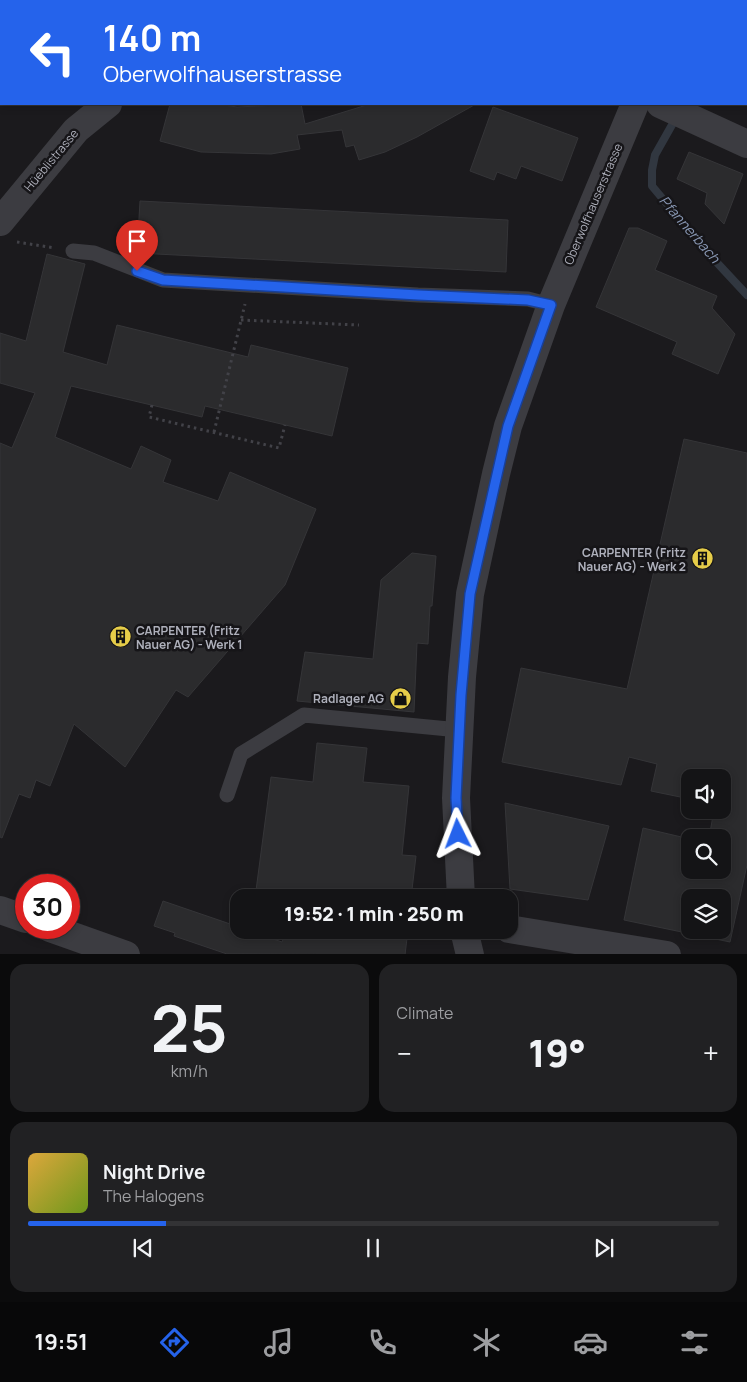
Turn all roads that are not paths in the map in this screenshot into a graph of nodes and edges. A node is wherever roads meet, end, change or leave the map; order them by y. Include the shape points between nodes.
1 (107, 105) edge
2 (635, 105) edge
3 (662, 105) edge
4 (747, 144) edge
5 (5, 232) edge
6 (73, 251) road end
7 (551, 305) junction
8 (459, 730) junction
9 (227, 795) dead end
10 (461, 889) edge
11 (0, 910) edge
12 (15, 915) edge
13 (518, 930) edge
14 (80, 938) edge
15 (466, 939) edge
16 (126, 954) edge
17 (470, 954) edge
18 (667, 954) edge

1 - 5 street, Hüeblistrasse via 76,130
2 - 7 street, Oberwolfhauserstrasse
3 - 4 street
6 - 7 lane via 94,253 163,280 528,300
7 - 8 street, Oberwolfhauserstrasse via 508,426 470,594
8 - 9 lane via 304,715 241,754
8 - 10 street, Oberwolfhauserstrasse via 456,798
11 - 12 street
13 - 18 street
14 - 16 street
15 - 17 street

